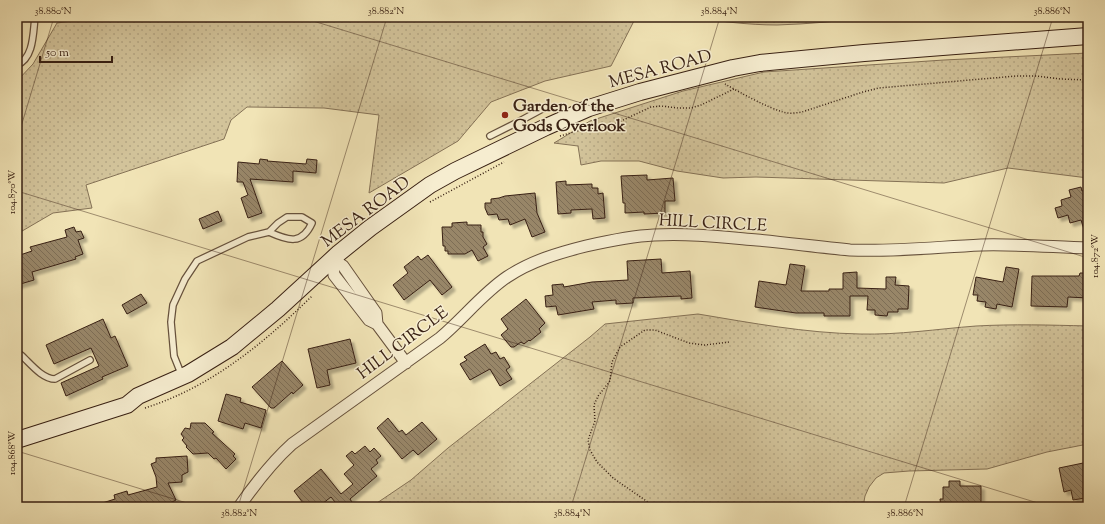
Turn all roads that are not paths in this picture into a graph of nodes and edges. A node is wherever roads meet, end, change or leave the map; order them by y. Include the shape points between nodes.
1 (35, 17) edge
2 (1088, 36) edge
3 (17, 65) edge
4 (544, 108) dead end
5 (518, 122) junction
6 (490, 136) dead end
7 (525, 137) junction
8 (269, 232) junction
9 (1088, 248) edge
10 (332, 259) junction
11 (361, 291) junction
12 (351, 298) junction
13 (378, 324) junction
14 (20, 355) dead end
15 (90, 360) dead end
16 (406, 363) junction
17 (182, 376) junction
18 (141, 402) junction
19 (17, 429) edge
20 (17, 440) edge
21 (239, 507) edge

1 - 3 lane via 29,53
2 - 7 main road, MESA ROAD via 778,61 733,68 612,100 568,116
4 - 5 lane
5 - 6 lane
5 - 7 lane
7 - 10 main road, MESA ROAD via 430,185
8 - 8 lane via 288,217 302,217 312,223 308,233 291,240
8 - 17 lane via 248,237 197,261 185,279 173,305 171,322 174,356
9 - 16 street, HILL CIRCLE via 982,245 871,251 701,235 626,238 560,253 524,267 492,288 453,327
10 - 11 street via 343,266
10 - 12 street via 334,275
10 - 17 main road, MESA ROAD via 254,330 211,361
11 - 12 street
11 - 13 street via 376,313
12 - 13 street via 368,320
13 - 16 street
14 - 15 lane via 52,379
16 - 21 street, HILL CIRCLE via 292,444 267,469
17 - 18 main road, MESA ROAD
18 - 19 main road, MESA ROAD via 122,396
18 - 20 main road, MESA ROAD

